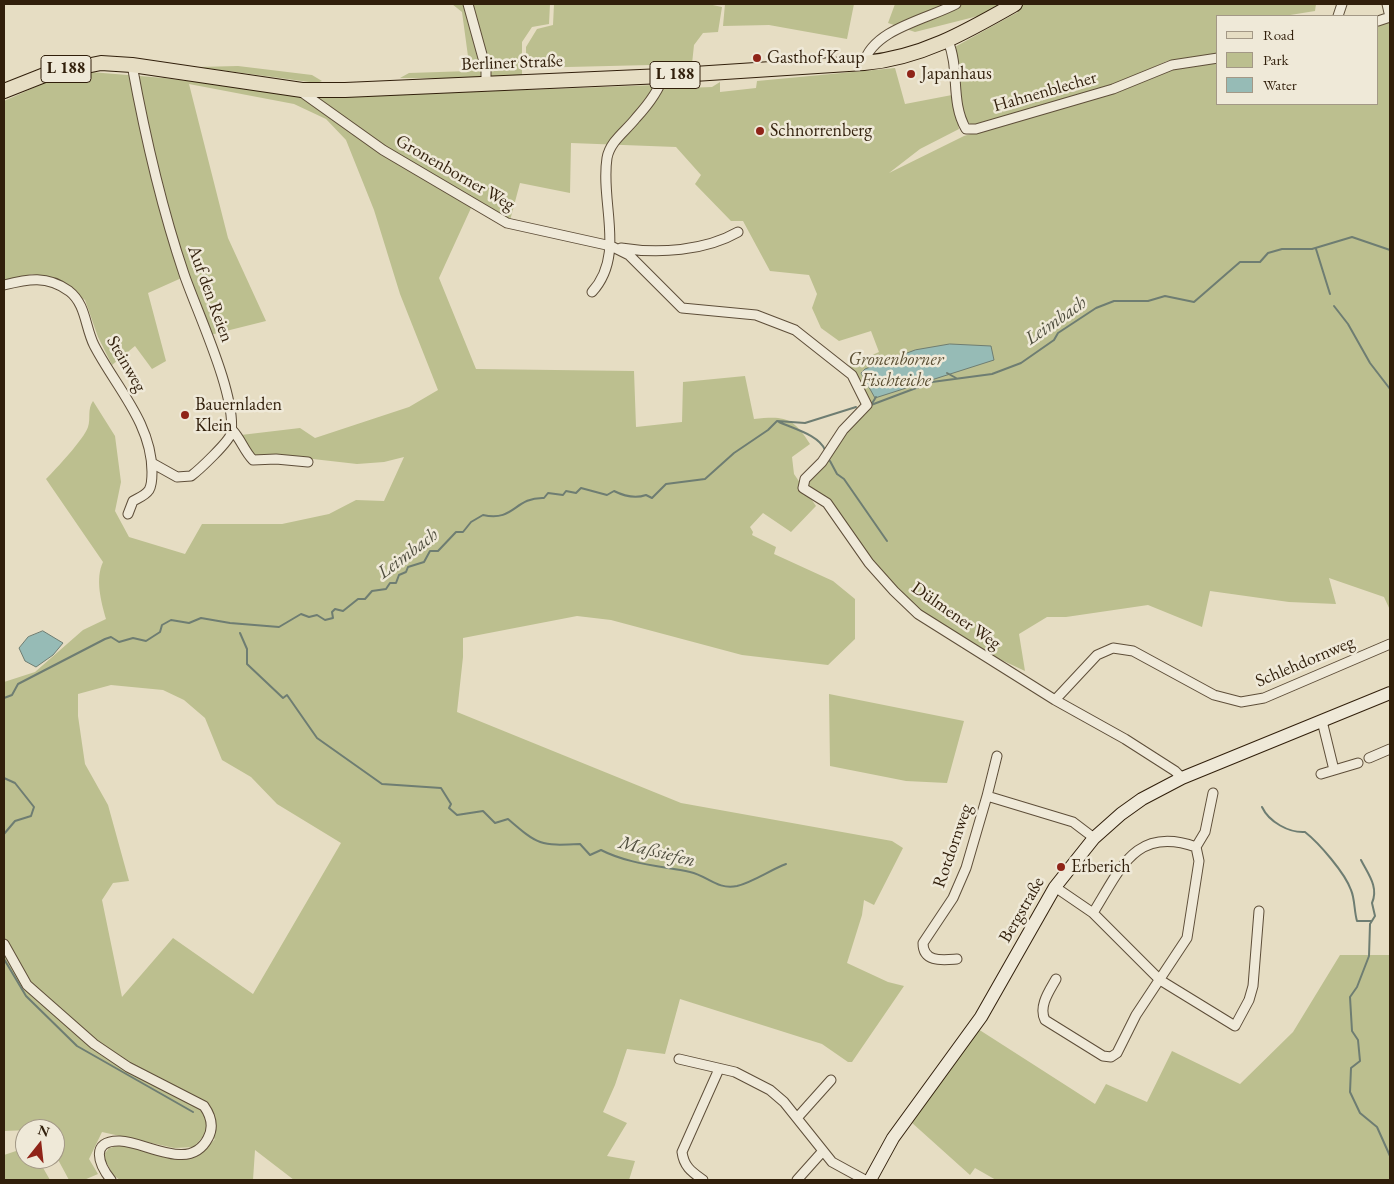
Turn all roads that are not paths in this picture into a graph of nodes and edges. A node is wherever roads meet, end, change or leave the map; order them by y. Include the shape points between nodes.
1 (468, 4) edge
2 (956, 4) edge
3 (1015, 4) edge
4 (1387, 4) edge
5 (1390, 17) edge
6 (948, 42) junction
7 (1216, 58) edge
8 (864, 63) junction
9 (132, 65) junction
10 (663, 76) junction
11 (486, 83) junction
12 (302, 90) junction
13 (4, 91) edge
14 (738, 232) dead end
15 (611, 246) junction
16 (4, 285) edge
17 (592, 292) dead end
18 (865, 407) joint
19 (232, 430) junction
20 (308, 462) dead end
21 (152, 463) junction
22 (128, 514) dead end
23 (1390, 644) edge
24 (1390, 693) edge
25 (1055, 700) junction
26 (1322, 721) junction
27 (1390, 750) edge
28 (997, 756) dead end
29 (1369, 758) dead end
30 (1358, 763) dead end
31 (1334, 770) junction
32 (1322, 774) dead end
33 (1182, 778) junction
34 (1213, 793) dead end
35 (987, 796) junction
36 (1094, 838) junction
37 (1196, 847) junction
38 (1056, 887) junction
39 (1259, 911) dead end
40 (1093, 914) junction
41 (4, 944) edge
42 (957, 958) dead end
43 (1056, 979) dead end
44 (1160, 980) junction
45 (679, 1059) dead end
46 (720, 1069) junction
47 (831, 1080) dead end
48 (797, 1118) junction
49 (822, 1152) junction
50 (111, 1180) edge
51 (703, 1180) edge
52 (797, 1180) edge
53 (865, 1180) edge
54 (870, 1180) edge

1 - 11 street via 486,69
2 - 8 street via 887,35 869,50
3 - 6 main road, Berliner Straße / L 188
4 - 5 street
6 - 7 street, Hahnenblecher via 953,56 958,106 966,129 976,129 1113,89 1172,65
6 - 8 main road, Berliner Straße / L 188 via 904,57
8 - 10 main road, Berliner Straße / L 188
9 - 12 main road, Berliner Straße / L 188
9 - 13 main road, Berliner Straße / L 188 via 101,63 76,66
9 - 19 street, Auf den Reien via 149,157 184,275 218,366
10 - 11 main road, Berliner Straße / L 188
10 - 15 street via 636,119 616,139 608,156 605,190
11 - 12 main road, Berliner Straße / L 188
12 - 15 street, Gronenborner Weg via 383,150 507,223
14 - 15 street, Gronenborner Weg via 723,240 675,249 641,251
15 - 17 street via 602,281
15 - 18 street, Gronenborner Weg via 629,255 682,308 756,315 795,330 852,375 867,405
16 - 21 street, Steinweg via 43,279 60,285 78,299 93,343 147,438
18 - 25 street, Dülmener Weg via 805,479 803,488 827,503 869,563 918,614
19 - 20 street via 253,460
19 - 21 street via 228,442 190,476 177,476
21 - 22 street, Steinweg via 148,491 133,501
23 - 25 street, Schlehdornweg via 1264,698 1241,702 1214,695 1132,651 1113,648 1098,655
24 - 26 street, Bergstraße
25 - 33 street, Dülmener Weg via 1125,739
26 - 31 street
26 - 33 street, Bergstraße
27 - 29 street
28 - 35 street
30 - 31 street
31 - 32 street
33 - 36 street, Bergstraße via 1121,814
34 - 37 street via 1205,832
35 - 36 street via 1073,822
35 - 42 street, Rotdornweg via 954,898 923,943 926,954 932,959
36 - 38 street, Bergstraße
37 - 40 street via 1168,840 1147,845 1122,866
37 - 44 street via 1199,861 1187,938
38 - 40 street
38 - 54 street, Bergstraße via 981,1017 893,1138
39 - 44 street via 1253,986 1235,1026
40 - 44 street
41 - 50 street via 27,986 94,1044 128,1068 204,1106 209,1113 212,1127 209,1137 193,1153 181,1155 121,1141 101,1147 98,1157 101,1167
43 - 44 street via 1044,1004 1045,1020 1094,1052 1111,1057 1117,1053
45 - 46 street
46 - 48 street via 751,1078 770,1090
46 - 51 street via 682,1152 688,1170
47 - 48 street
48 - 49 street
49 - 52 street
49 - 53 street via 832,1162

